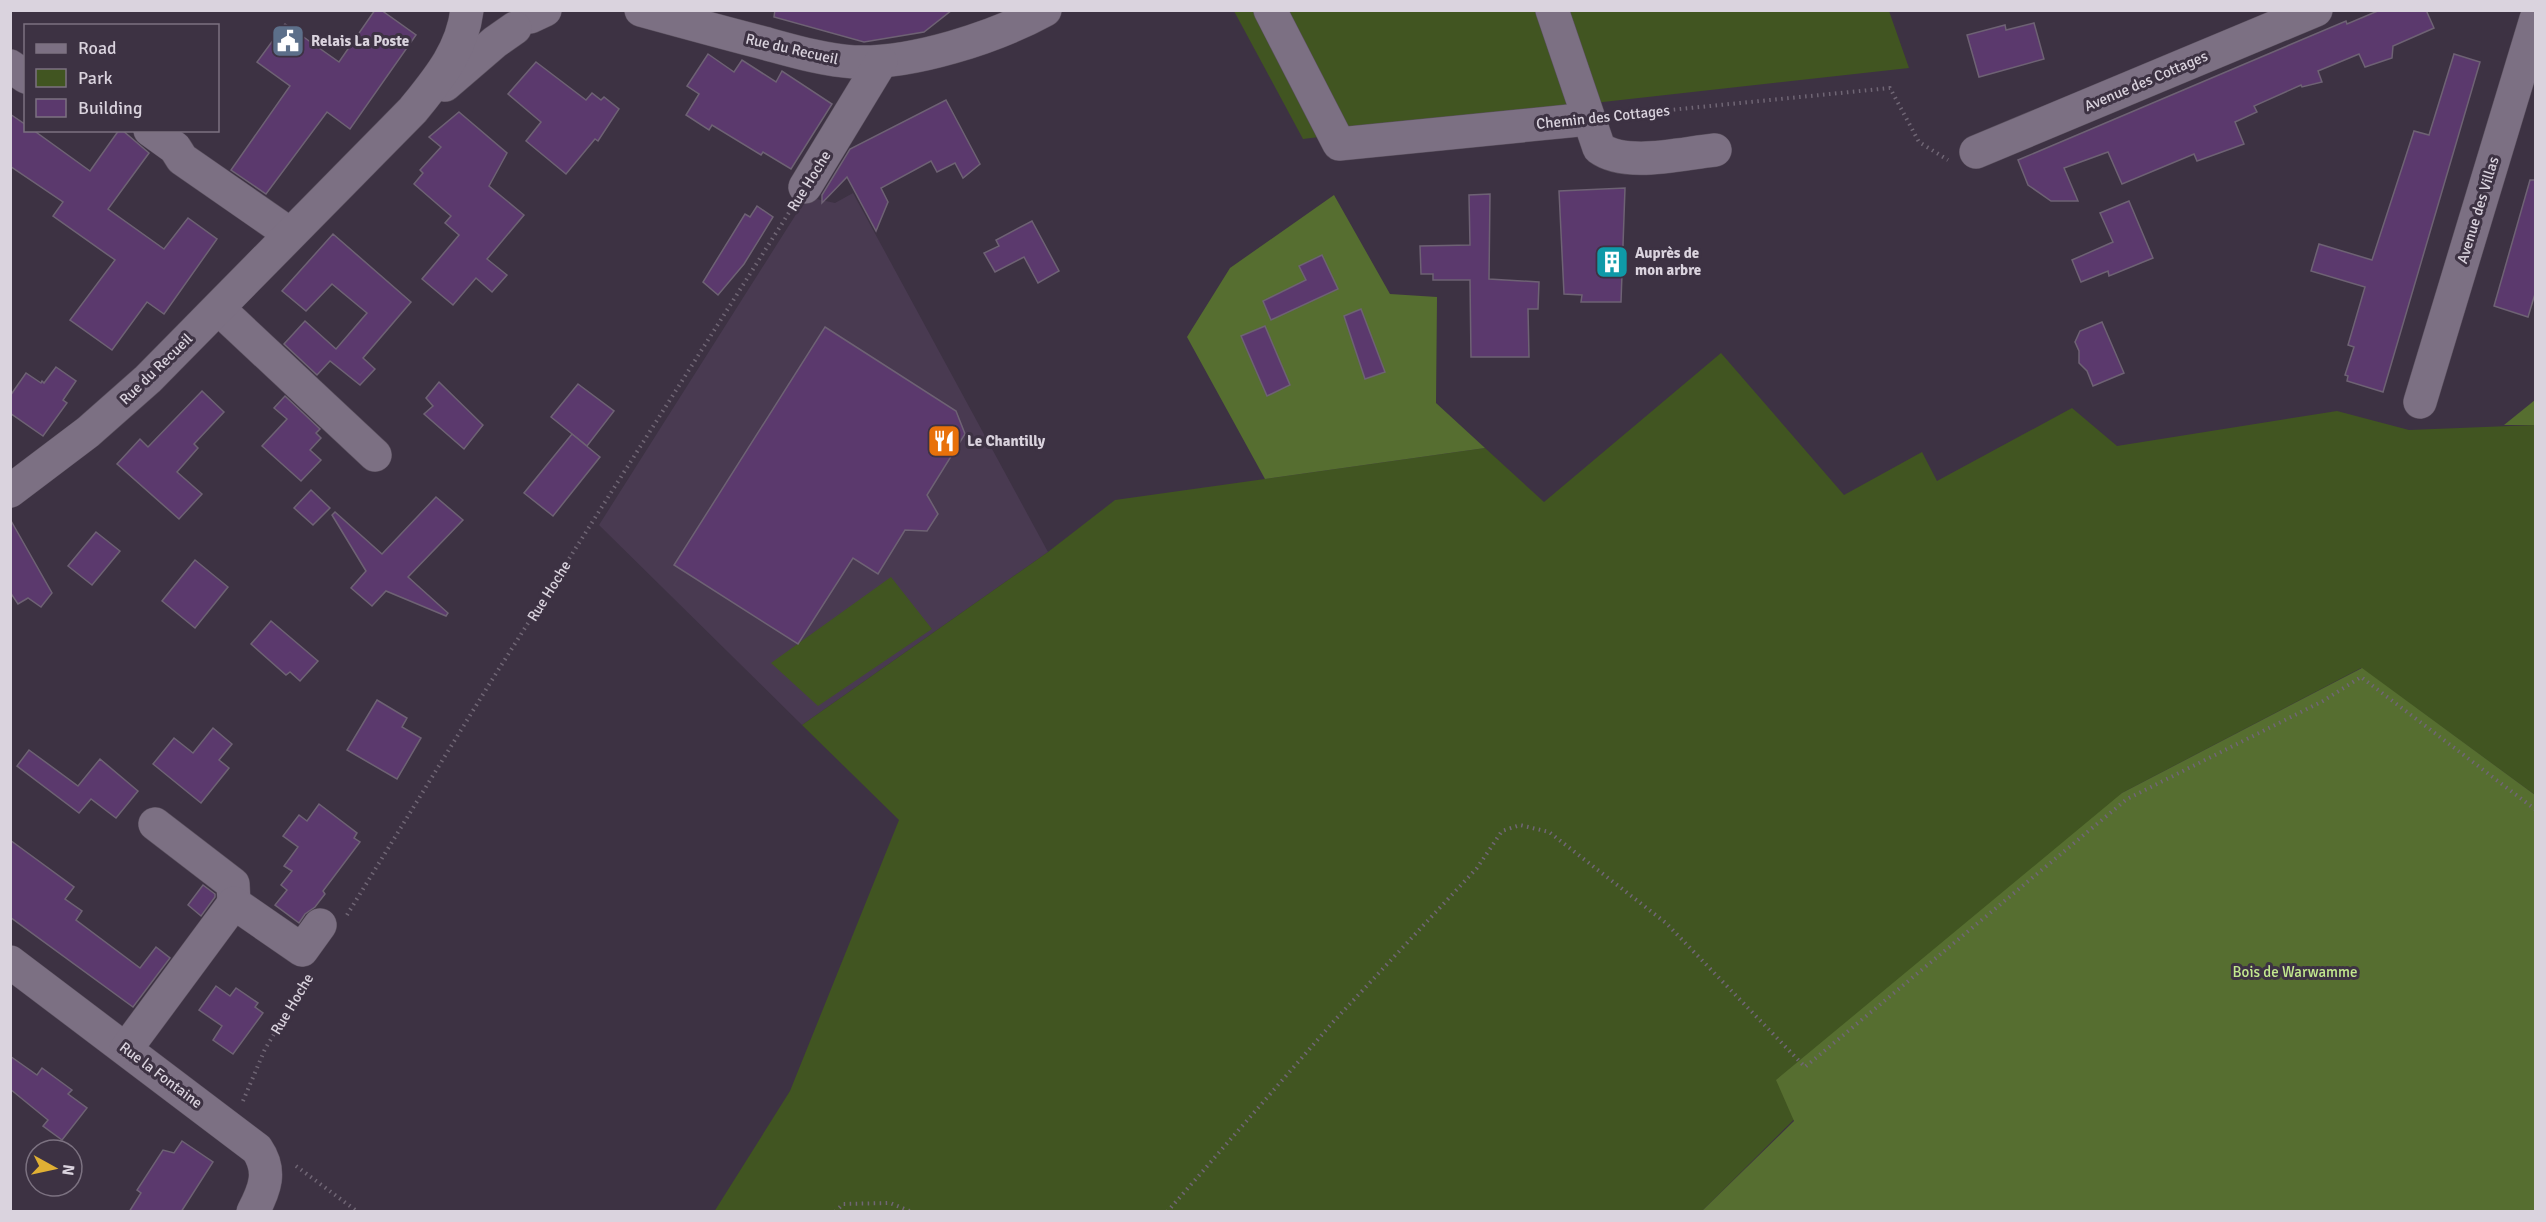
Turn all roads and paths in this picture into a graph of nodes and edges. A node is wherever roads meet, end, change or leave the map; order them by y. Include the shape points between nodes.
1 (468, 10) edge
2 (641, 10) edge
3 (1045, 10) edge
4 (1270, 10) edge
5 (1551, 10) edge
6 (2316, 10) edge
7 (531, 16) edge
8 (2535, 18) edge
9 (881, 62) junction
10 (10, 66) edge
11 (24, 76) edge
12 (413, 110) junction
13 (1589, 118) junction
14 (153, 132) edge
15 (1716, 150) dead end
16 (1976, 152) joint
17 (805, 187) joint
18 (290, 234) junction
19 (219, 309) junction
20 (2420, 402) dead end
21 (375, 455) dead end
22 (10, 491) edge
23 (2535, 810) edge
24 (155, 824) dead end
25 (234, 903) junction
26 (331, 924) joint
27 (10, 962) edge
28 (311, 974) dead end
29 (126, 1049) junction
30 (244, 1139) junction
31 (253, 1212) edge
32 (358, 1212) edge
33 (835, 1212) edge
34 (912, 1212) edge
35 (1167, 1212) edge

1 - 7 street via 492,29 504,30
1 - 12 street, Rue du Recueil via 458,48
2 - 9 street, Rue du Recueil via 794,51 852,62
3 - 9 street, Rue du Recueil via 966,42
4 - 13 street, Chemin des Cottages via 1340,144
5 - 13 street
6 - 16 street, Avenue des Cottages
7 - 12 street, Rue du Recueil
8 - 20 street, Avenue des Villas
9 - 17 street, Rue Hoche
10 - 11 street
12 - 18 street, Rue du Recueil
13 - 15 street via 1599,148 1619,158
13 - 16 path, Chemin des Cottages via 1890,88 1919,141 1954,164
14 - 18 street via 175,148 182,159
17 - 26 path, Rue Hoche via 490,683
18 - 19 street, Rue du Recueil
19 - 21 street
19 - 22 street, Rue du Recueil via 119,405
23 - 35 path via 2361,677 2322,701 2127,799 1805,1066 1666,923 1550,832 1520,825 1502,831 1477,868 1334,1021
24 - 25 street via 233,884
25 - 26 street via 302,950
25 - 29 street
27 - 29 street, Rue la Fontaine
28 - 30 path, Rue Hoche via 265,1049
29 - 30 street, Rue la Fontaine
30 - 31 street via 266,1168 263,1193
30 - 32 path via 292,1164
33 - 34 path via 843,1204 890,1203

